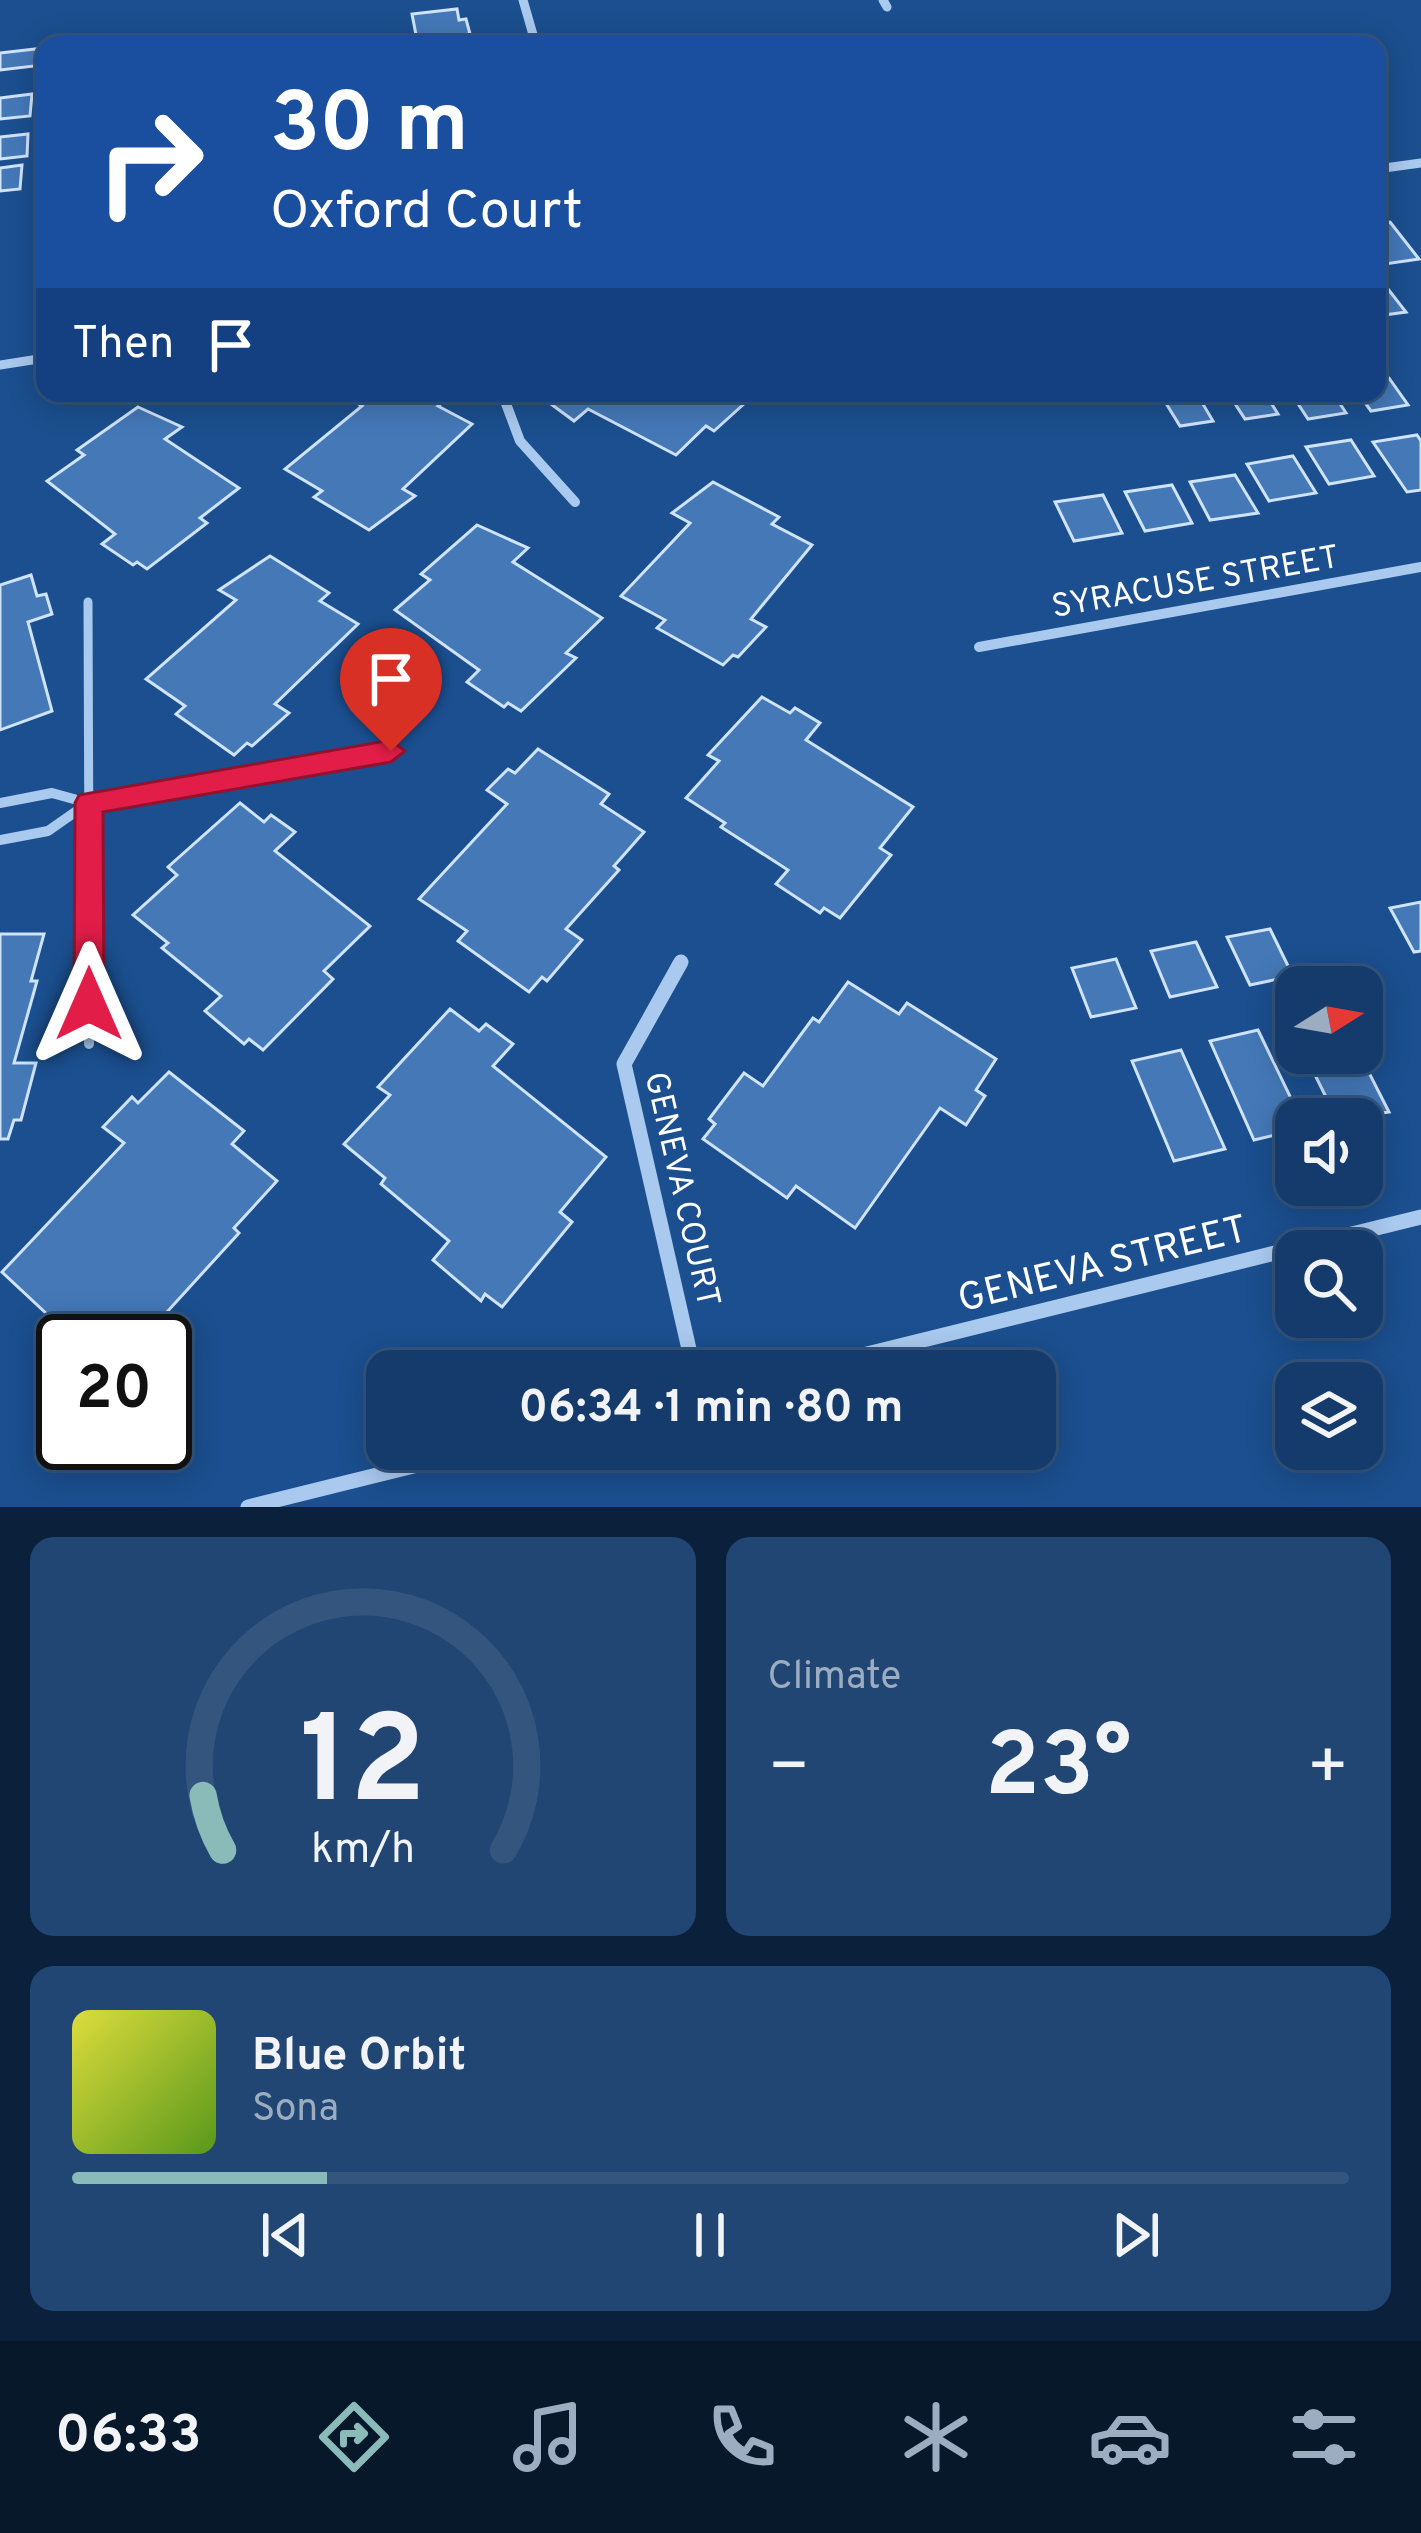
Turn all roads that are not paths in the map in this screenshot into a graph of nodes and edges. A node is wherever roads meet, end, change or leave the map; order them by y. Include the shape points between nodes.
1 (523, 0) edge
2 (533, 36) edge
3 (1421, 163) edge
4 (1386, 169) edge
5 (36, 359) edge
6 (0, 365) edge
7 (504, 402) edge
8 (575, 502) dead end
9 (1421, 567) edge
10 (88, 602) dead end
11 (979, 647) dead end
12 (391, 751) dead end
13 (0, 803) edge
14 (88, 803) junction
15 (0, 841) edge
16 (682, 962) dead end
17 (89, 1044) dead end
18 (1421, 1217) edge
19 (689, 1350) edge
20 (883, 1350) edge
21 (397, 1470) edge
22 (248, 1507) edge

1 - 2 street
3 - 4 street
5 - 6 street
7 - 8 street via 525,456
9 - 11 street, SYRACUSE STREET
10 - 14 lane
12 - 14 street
13 - 14 street via 52,793
14 - 15 street via 47,831
14 - 17 lane
16 - 19 street, GENEVA COURT via 624,1064
18 - 20 street, GENEVA STREET
21 - 22 street

